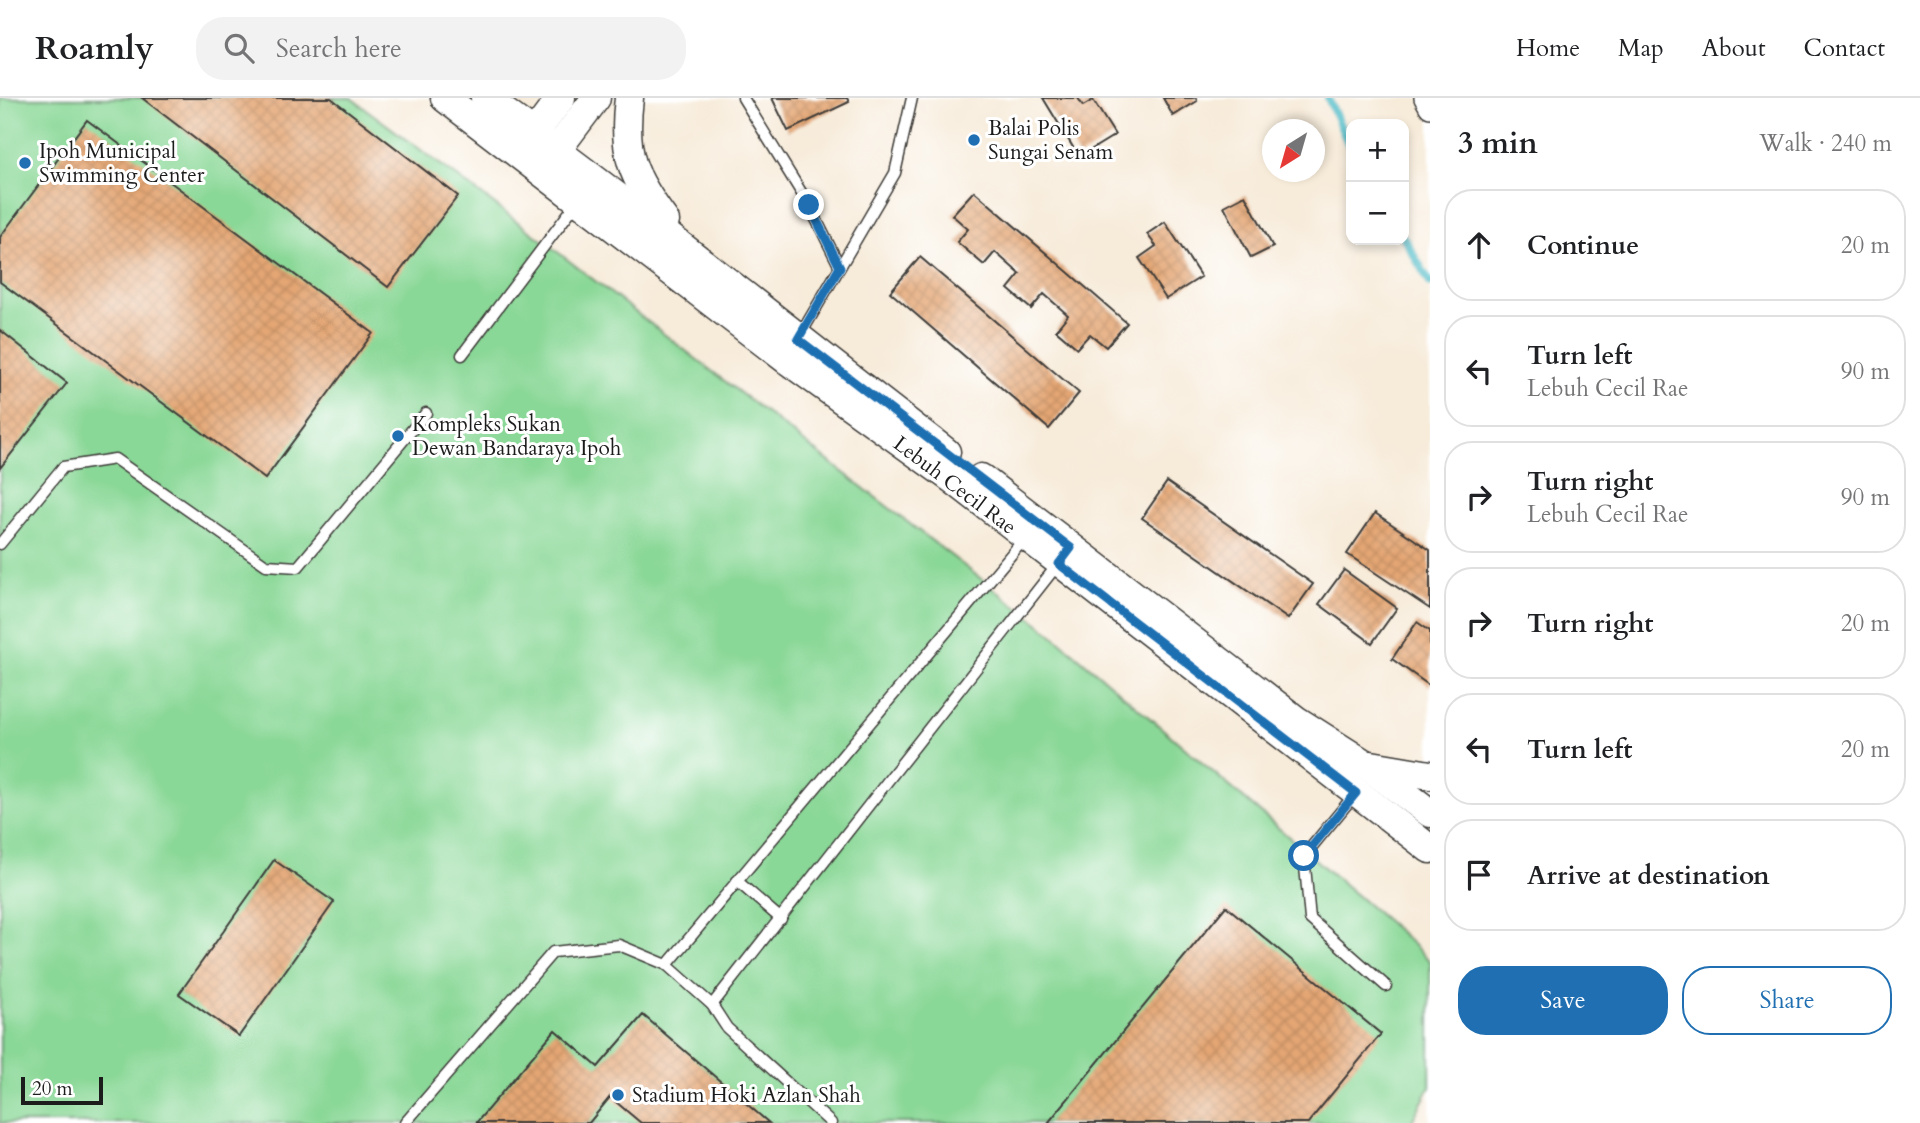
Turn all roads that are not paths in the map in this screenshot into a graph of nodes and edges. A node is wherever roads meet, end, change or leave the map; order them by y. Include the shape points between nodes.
1 (445, 98) edge
2 (460, 98) edge
3 (485, 98) edge
4 (561, 98) edge
5 (596, 98) edge
6 (628, 98) edge
7 (743, 98) edge
8 (912, 98) edge
9 (1425, 98) edge
10 (1430, 107) edge
11 (543, 143) junction
12 (583, 195) junction
13 (681, 243) junction
14 (840, 267) junction
15 (798, 339) junction
16 (462, 355) dead end
17 (426, 412) dead end
18 (1032, 531) junction
19 (0, 544) edge
20 (1065, 556) junction
21 (1365, 764) junction
22 (1430, 775) edge
23 (1356, 793) junction
24 (1430, 813) edge
25 (1430, 849) edge
26 (737, 881) junction
27 (781, 919) junction
28 (667, 965) junction
29 (1387, 986) dead end
30 (712, 1005) junction
31 (405, 1123) edge
32 (831, 1123) edge

1 - 12 street
2 - 11 street via 520,140
3 - 11 street, Lebuh Cecil Rae
4 - 11 street
5 - 11 street
6 - 13 street via 624,134 638,184
7 - 14 lane via 809,205
8 - 14 lane via 895,173
9 - 10 street
11 - 12 street via 558,169
11 - 13 street, Lebuh Cecil Rae
12 - 16 lane
12 - 18 street, Lebuh Cecil Rae via 633,225 654,256 787,360
13 - 15 street, Lebuh Cecil Rae
14 - 15 lane
15 - 18 street, Lebuh Cecil Rae
17 - 19 lane via 298,567 266,565 115,458 63,467
18 - 20 street, Lebuh Cecil Rae
18 - 26 lane
20 - 21 street, Lebuh Cecil Rae
20 - 23 street, Lebuh Cecil Rae
20 - 27 lane
21 - 22 street
21 - 24 street, Lebuh Cecil Rae
23 - 25 street, Lebuh Cecil Rae
23 - 29 lane via 1304,856 1310,919
26 - 27 lane
26 - 28 lane
27 - 30 lane
28 - 30 lane
28 - 31 lane via 619,945 554,953
30 - 32 lane via 727,1028

